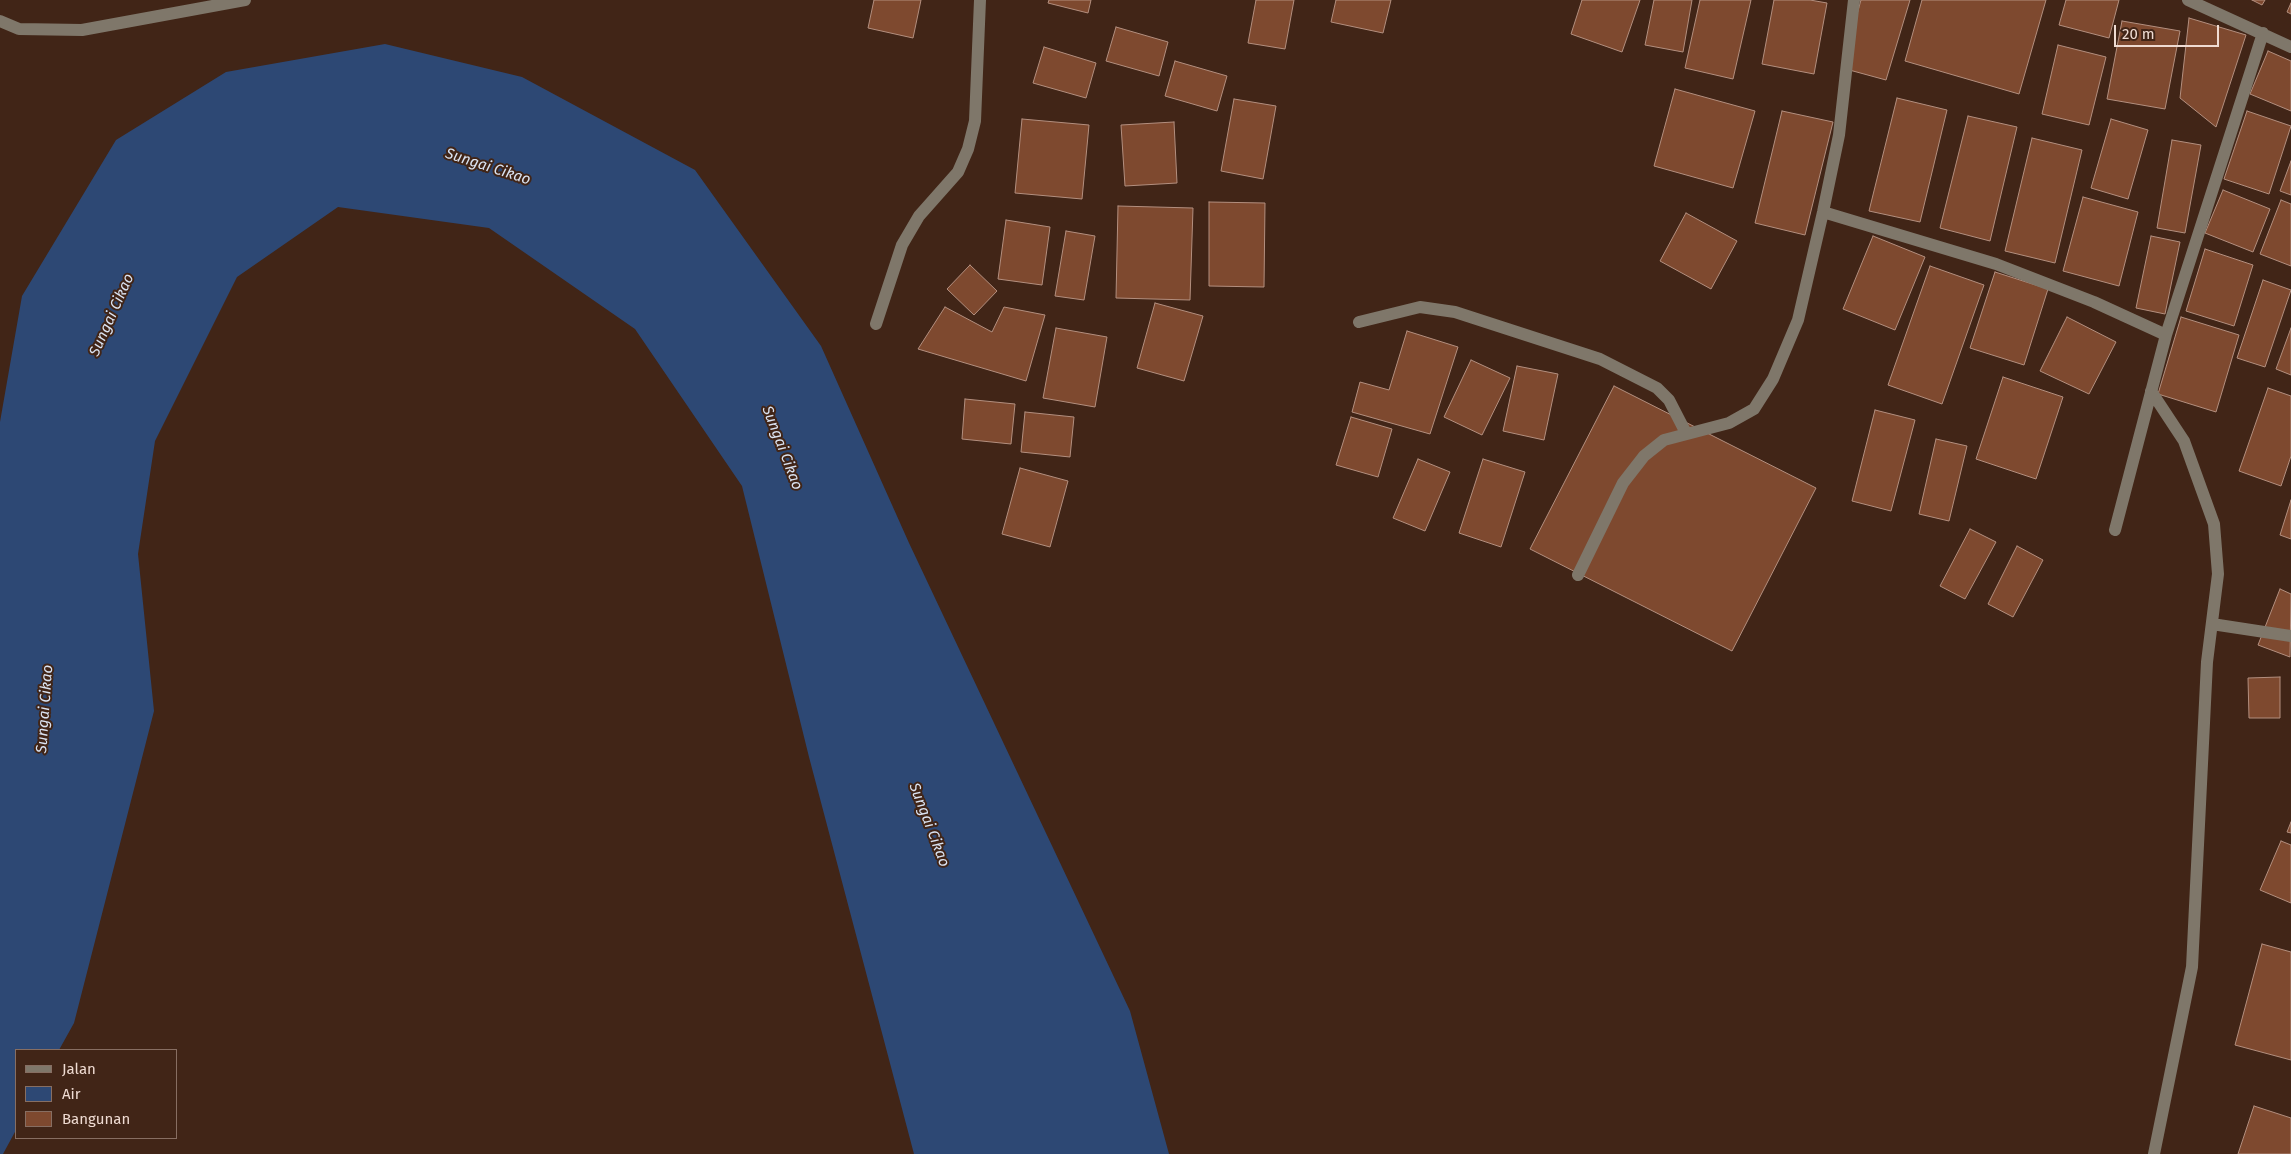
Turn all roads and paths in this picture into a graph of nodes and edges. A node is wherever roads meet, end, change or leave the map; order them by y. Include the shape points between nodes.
1 (245, 0) edge
2 (980, 0) edge
3 (1854, 0) edge
4 (2188, 0) edge
5 (0, 20) edge
6 (2263, 33) junction
7 (2291, 47) edge
8 (1823, 212) junction
9 (1359, 322) dead end
10 (876, 324) dead end
11 (2166, 335) junction
12 (2151, 391) junction
13 (1686, 433) junction
14 (2115, 530) dead end
15 (1578, 575) dead end
16 (2212, 624) junction
17 (2291, 636) edge
18 (2154, 1154) edge

1 - 5 street via 82,30 19,29
2 - 10 street via 975,121 968,149 958,172 919,216 902,245
3 - 8 street via 1839,135
4 - 6 street
6 - 7 street
6 - 11 street
8 - 11 street via 1996,264 2094,302
8 - 13 street via 1798,320 1773,379 1754,409 1729,423
9 - 13 street via 1420,307 1455,312 1600,359 1657,388 1669,400
11 - 12 street
12 - 14 street
12 - 16 street via 2184,441 2214,524 2218,574
13 - 15 street via 1664,440 1644,456 1623,483
16 - 17 street
16 - 18 street via 2207,662 2192,967

